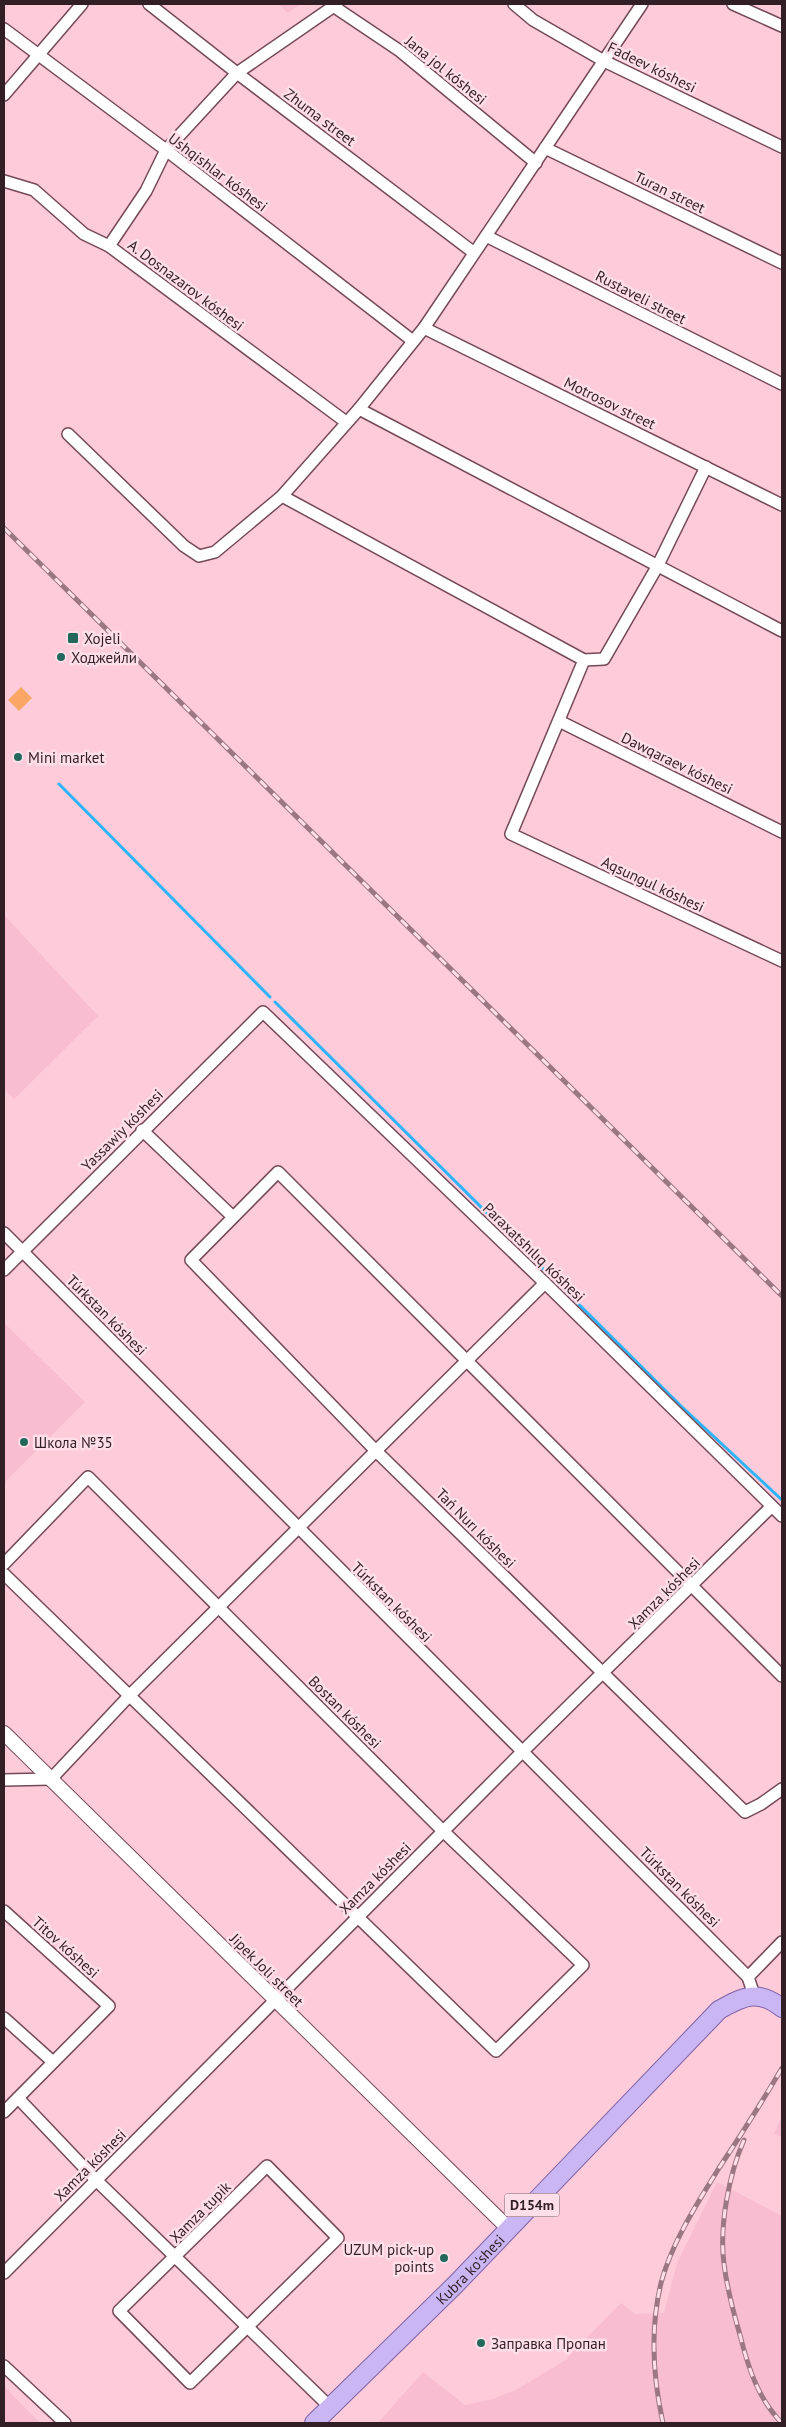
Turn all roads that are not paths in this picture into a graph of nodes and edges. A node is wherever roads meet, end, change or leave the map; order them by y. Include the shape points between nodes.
1 (82, 4) edge
2 (150, 4) edge
3 (514, 4) edge
4 (642, 4) edge
5 (733, 4) edge
6 (335, 5) edge
7 (782, 26) edge
8 (4, 29) edge
9 (36, 55) junction
10 (604, 62) junction
11 (237, 73) junction
12 (4, 95) edge
13 (782, 147) edge
14 (545, 148) junction
15 (166, 150) junction
16 (536, 163) junction
17 (4, 180) edge
18 (486, 236) junction
19 (109, 246) junction
20 (473, 252) junction
21 (782, 263) edge
22 (424, 328) junction
23 (413, 340) junction
24 (782, 384) edge
25 (359, 409) junction
26 (346, 422) junction
27 (68, 434) dead end
28 (706, 467) junction
29 (282, 496) junction
30 (782, 504) edge
31 (658, 567) junction
32 (782, 631) edge
33 (584, 660) junction
34 (559, 721) junction
35 (782, 832) edge
36 (782, 961) edge
37 (263, 1012) joint
38 (142, 1130) junction
39 (233, 1217) junction
40 (4, 1233) edge
41 (23, 1251) junction
42 (4, 1270) edge
43 (545, 1283) junction
44 (465, 1361) junction
45 (376, 1451) junction
46 (771, 1507) junction
47 (782, 1516) edge
48 (297, 1529) junction
49 (4, 1564) edge
50 (4, 1574) edge
51 (692, 1587) junction
52 (219, 1606) junction
53 (602, 1674) junction
54 (782, 1676) edge
55 (130, 1695) junction
56 (4, 1733) edge
57 (522, 1752) junction
58 (4, 1780) edge
59 (51, 1780) junction
60 (782, 1789) edge
61 (443, 1831) junction
62 (4, 1911) edge
63 (357, 1917) junction
64 (782, 1942) edge
65 (748, 1976) junction
66 (754, 1995) junction
67 (274, 2000) junction
68 (782, 2008) edge
69 (4, 2018) edge
70 (53, 2062) junction
71 (18, 2098) junction
72 (4, 2112) edge
73 (96, 2180) junction
74 (509, 2229) junction
75 (175, 2257) junction
76 (4, 2273) edge
77 (248, 2327) junction
78 (4, 2366) edge
79 (330, 2407) junction
80 (64, 2423) edge
81 (314, 2423) edge

1 - 9 street
2 - 11 street, Zhuma street
3 - 10 street, Fadeev kóshesi via 533,20
4 - 10 street
5 - 7 street
6 - 11 street
6 - 16 street, Jana jol kóshesi via 400,51
8 - 9 street, Ushqishlar kóshesi
9 - 12 street
9 - 15 street, Ushqishlar kóshesi
10 - 13 street, Fadeev kóshesi
10 - 14 street
11 - 15 street
11 - 20 street, Zhuma street
14 - 16 street
14 - 21 street, Turan street
15 - 19 street via 146,191
15 - 23 street, Ushqishlar kóshesi
16 - 18 street
17 - 19 street, A. Dosnazarov kóshesi via 34,190 84,234
18 - 20 street
18 - 24 street, Rustaveli street
19 - 26 street, A. Dosnazarov kóshesi
20 - 22 street
22 - 23 street
22 - 28 street, Motrosov street
23 - 25 street
25 - 26 street
25 - 31 street
26 - 29 street
27 - 29 street via 184,546 199,556 215,552
28 - 30 street, Motrosov street
28 - 31 street
29 - 33 street
31 - 32 street
31 - 33 street via 604,659
33 - 34 street
34 - 35 street, Dawqaraev kóshesi
34 - 36 street, Aqsungul kóshesi via 511,834
37 - 38 street, Yassawiy kóshesi
37 - 43 street, Paraxatshılıq kóshesi
38 - 39 street
38 - 41 street, Yassawiy kóshesi
39 - 44 street via 278,1172
39 - 45 street, Tań Nurı kóshesi via 190,1260
40 - 41 street, Túrkstan kóshesi
41 - 42 street, Yassawiy kóshesi
41 - 48 street, Túrkstan kóshesi
43 - 44 street
43 - 46 street, Paraxatshılıq kóshesi
44 - 45 street
44 - 51 street
45 - 48 street
45 - 53 street, Tań Nurı kóshesi
46 - 47 street, Paraxatshılıq kóshesi
46 - 51 street, Xamza kóshesi
48 - 52 street
48 - 57 street, Túrkstan kóshesi
49 - 52 street, Bostan kóshesi via 88,1477
50 - 55 street
51 - 53 street, Xamza kóshesi
51 - 54 street
52 - 55 street
52 - 61 street, Bostan kóshesi
53 - 57 street, Xamza kóshesi
53 - 60 street, Tań Nurı kóshesi via 745,1812
55 - 59 street
55 - 63 street
56 - 59 street, Jipek Joli street
57 - 61 street, Xamza kóshesi
57 - 65 street, Túrkstan kóshesi
58 - 59 street
59 - 67 street, Jipek Joli street
61 - 63 street, Xamza kóshesi
61 - 63 street, Bostan kóshesi via 583,1964 496,2051
62 - 70 street, Titov kóshesi via 109,2006
63 - 67 street, Xamza kóshesi
64 - 65 street
65 - 66 street, Túrkstan kóshesi
66 - 68 main road via 772,2000
66 - 74 main road, Kubra ko'shesi / D154m via 736,2000 712,2016
67 - 73 street, Xamza kóshesi
67 - 74 street, Jipek Joli street
69 - 70 street
70 - 71 street
71 - 72 street
71 - 73 street
73 - 75 street
73 - 76 street, Xamza kóshesi
74 - 79 main road, Kubra ko'shesi / D154m
75 - 77 street
75 - 77 street, Xamza tupik via 119,2311 190,2383
75 - 77 street, Xamza tupik via 267,2166 338,2238
77 - 79 street
78 - 80 street
79 - 81 main road, Kubra ko'shesi / D154m

